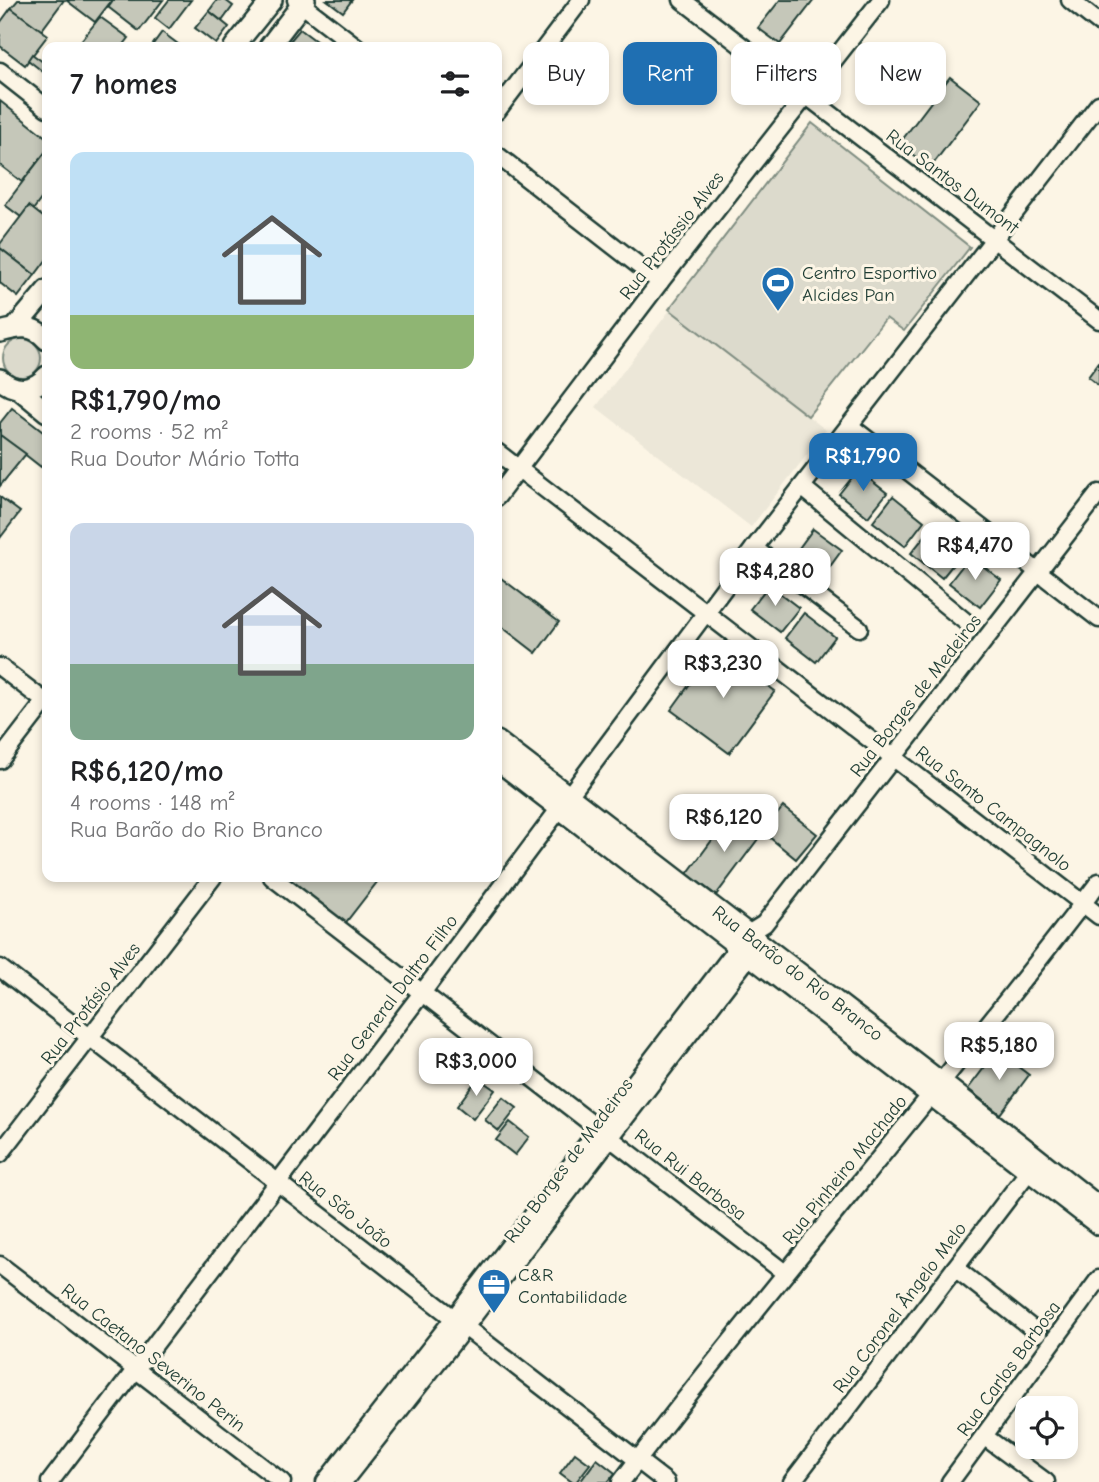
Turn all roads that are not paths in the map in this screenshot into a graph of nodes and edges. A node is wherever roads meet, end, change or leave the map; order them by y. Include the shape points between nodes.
1 (272, 0) edge
2 (581, 0) edge
3 (682, 0) edge
4 (881, 0) edge
5 (1070, 0) edge
6 (301, 2) edge
7 (1099, 23) edge
8 (238, 42) edge
9 (273, 42) edge
10 (351, 42) edge
11 (736, 42) edge
12 (841, 51) edge
13 (0, 71) edge
14 (42, 104) edge
15 (502, 104) edge
16 (1099, 104) edge
17 (799, 105) edge
18 (818, 105) edge
19 (502, 159) edge
20 (995, 239) junction
21 (660, 282) junction
22 (42, 295) edge
23 (1099, 320) edge
24 (6, 332) edge
25 (42, 334) edge
26 (42, 381) edge
27 (7, 388) edge
28 (42, 409) edge
29 (850, 426) junction
30 (502, 456) edge
31 (518, 468) junction
32 (802, 487) junction
33 (502, 490) edge
34 (1099, 493) edge
35 (754, 548) junction
36 (1037, 572) junction
37 (706, 615) junction
38 (1099, 620) edge
39 (966, 622) dead end
40 (859, 628) dead end
41 (0, 667) edge
42 (42, 697) edge
43 (42, 707) edge
44 (502, 746) edge
45 (894, 757) junction
46 (0, 761) edge
47 (502, 763) edge
48 (564, 802) junction
49 (209, 882) edge
50 (278, 882) edge
51 (1099, 882) edge
52 (1083, 903) junction
53 (1099, 916) edge
54 (752, 940) junction
55 (0, 968) edge
56 (422, 993) junction
57 (90, 1037) junction
58 (937, 1089) junction
59 (604, 1134) junction
60 (0, 1154) edge
61 (1034, 1164) junction
62 (278, 1182) junction
63 (1099, 1207) edge
64 (1099, 1225) edge
65 (0, 1265) edge
66 (955, 1268) junction
67 (785, 1273) junction
68 (1099, 1279) edge
69 (460, 1323) junction
70 (1038, 1333) dead end
71 (135, 1369) junction
72 (985, 1437) junction
73 (638, 1460) junction
74 (50, 1482) edge
75 (282, 1482) edge
76 (325, 1482) edge
77 (344, 1482) edge
78 (621, 1482) edge
79 (666, 1482) edge
80 (792, 1482) edge
81 (950, 1482) edge
82 (1046, 1482) edge

1 - 8 main road
2 - 15 street
3 - 11 street, Rua Santos Dumont
4 - 12 street, Rua Protássio Alves
5 - 7 street
6 - 9 main road
6 - 10 street
13 - 14 street
16 - 20 street, Rua General Daltro Filho
17 - 21 street, Rua Protássio Alves
18 - 20 street, Rua Santos Dumont
19 - 21 street
20 - 23 street, Rua Santos Dumont
20 - 29 street, Rua General Daltro Filho
21 - 31 street, Rua Protássio Alves
22 - 24 main road
24 - 25 main road via 29,327
26 - 27 main road
27 - 28 main road
29 - 32 street, Rua General Daltro Filho
29 - 36 street
30 - 31 street, Rua Santo Campagnolo
31 - 33 street, Rua Protássio Alves
31 - 37 street, Rua Santo Campagnolo
32 - 35 street, Rua General Daltro Filho
32 - 39 street
34 - 36 street, Rua Borges de Medeiros
35 - 37 street, Rua General Daltro Filho
35 - 40 street
36 - 38 street
36 - 45 street, Rua Borges de Medeiros
37 - 45 street, Rua Santo Campagnolo
37 - 48 street, Rua General Daltro Filho
41 - 42 street
43 - 46 street
44 - 48 main road, Rua Barão do Rio Branco
45 - 52 street, Rua Santo Campagnolo
45 - 54 street, Rua Borges de Medeiros
47 - 48 main road, Rua Barão do Rio Branco
48 - 54 main road, Rua Barão do Rio Branco
48 - 56 street, Rua General Daltro Filho
49 - 57 street, Rua Protásio Alves
50 - 56 street, Rua Rui Barbosa
51 - 52 street, Rua Pinheiro Machado
52 - 53 street, Rua Santo Campagnolo
52 - 58 street, Rua Pinheiro Machado
54 - 58 main road, Rua Barão do Rio Branco
54 - 59 street, Rua Borges de Medeiros
55 - 57 street, Rua São João
56 - 59 street, Rua Rui Barbosa
56 - 62 street, Rua General Daltro Filho
57 - 60 street, Rua Protásio Alves
57 - 62 street, Rua São João
58 - 61 main road, Rua Barão do Rio Branco
58 - 67 street, Rua Pinheiro Machado
59 - 67 street, Rua Rui Barbosa
59 - 69 street, Rua Borges de Medeiros
61 - 63 main road, Rua Barão do Rio Branco
61 - 64 main road, Rua Barão do Rio Branco
61 - 66 street, Rua Coronel Ângelo Melo
62 - 69 street, Rua São João
62 - 71 street, Rua General Daltro Filho
65 - 71 street, Rua Caetano Severino Perin
66 - 70 street
66 - 80 street, Rua Coronel Ângelo Melo
67 - 73 street, Rua Pinheiro Machado
68 - 72 street, Rua Carlos Barbosa
69 - 73 street, Rua São João
69 - 76 street
69 - 77 street, Rua Borges de Medeiros
71 - 74 street, Rua General Daltro Filho
71 - 75 street, Rua Caetano Severino Perin
72 - 81 street, Rua Carlos Barbosa
72 - 82 street
73 - 78 street, Rua Pinheiro Machado
73 - 79 street, Rua São João

